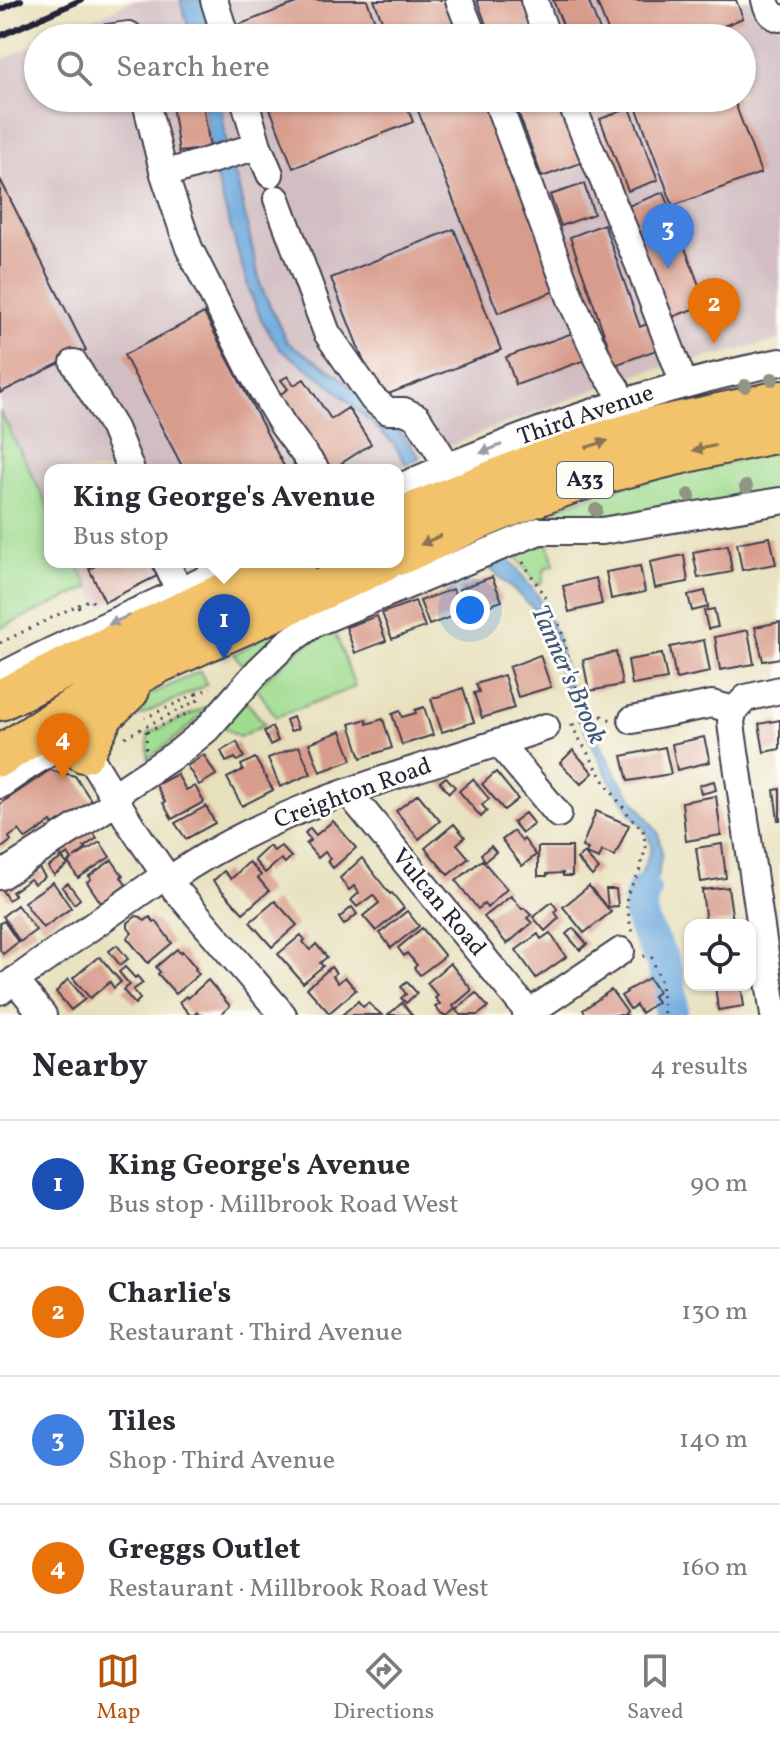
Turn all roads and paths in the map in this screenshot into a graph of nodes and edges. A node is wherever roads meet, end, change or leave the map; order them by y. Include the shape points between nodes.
1 (214, 0) edge
2 (459, 0) edge
3 (534, 0) edge
4 (765, 0) edge
5 (780, 18) edge
6 (222, 24) edge
7 (468, 24) edge
8 (542, 24) edge
9 (148, 112) edge
10 (248, 112) edge
11 (501, 112) edge
12 (575, 112) edge
13 (258, 146) junction
14 (164, 174) junction
15 (780, 362) edge
16 (74, 363) dead end
17 (684, 384) junction
18 (621, 401) junction
19 (780, 401) edge
20 (780, 432) edge
21 (129, 464) edge
22 (312, 464) edge
23 (445, 467) junction
24 (404, 485) edge
25 (780, 501) edge
26 (404, 517) edge
27 (512, 541) junction
28 (404, 552) edge
29 (169, 568) edge
30 (228, 568) edge
31 (283, 568) edge
32 (369, 568) edge
33 (180, 593) junction
34 (91, 599) dead end
35 (0, 643) edge
36 (158, 663) junction
37 (0, 677) edge
38 (207, 689) dead end
39 (780, 690) edge
40 (196, 694) junction
41 (0, 700) edge
42 (734, 710) junction
43 (596, 716) junction
44 (140, 720) dead end
45 (632, 720) joint
46 (576, 723) dead end
47 (147, 725) dead end
48 (559, 726) joint
49 (499, 743) junction
50 (84, 752) junction
51 (0, 756) edge
52 (0, 785) edge
53 (348, 792) junction
54 (116, 798) junction
55 (558, 814) dead end
56 (0, 876) edge
57 (167, 877) junction
58 (621, 951) junction
59 (7, 986) edge
60 (527, 1014) edge
61 (43, 1015) edge
62 (283, 1015) edge
63 (664, 1015) edge
64 (774, 1015) edge

1 - 6 street
2 - 7 street
3 - 8 street
4 - 5 street
9 - 14 street
10 - 13 street
11 - 18 street via 572,302
12 - 17 street
13 - 14 street
13 - 23 street via 327,333 373,399 388,411 417,417
14 - 22 street via 189,248 251,371
15 - 17 street, Third Avenue
16 - 21 street via 114,428
17 - 18 street, Third Avenue
18 -> 23 street, Third Avenue
26 -> 19 highway, A33 via 547,459 643,430
20 -> 28 highway, A33 via 573,483
23 - 24 street, Third Avenue
25 - 27 street via 602,531 539,531
27 - 43 path via 560,625 580,698
27 - 54 street via 315,623 259,670 207,729
29 - 33 street
30 - 33 street
31 - 41 highway
32 - 36 highway
33 -> 37 street
34 - 35 path
36 - 50 highway via 104,714
36 - 51 highway
38 - 40 path
39 - 42 street via 746,698
40 - 44 path
40 - 47 path via 198,700
42 - 45 street via 712,704
42 - 64 street via 732,731
43 - 45 path
43 - 46 path
48 - 49 street, Creighton Road
48 - 58 path via 643,830 646,847 626,901 633,932
49 - 53 street, Creighton Road
49 - 55 street
50 - 52 street via 69,747 52,751
50 - 54 street
53 - 57 street, Creighton Road via 281,818
53 - 60 street, Vulcan Road
54 - 56 street
54 - 57 street
57 - 59 street, Creighton Road
57 - 62 street
58 - 60 street
58 - 63 path via 652,958
59 - 61 street

